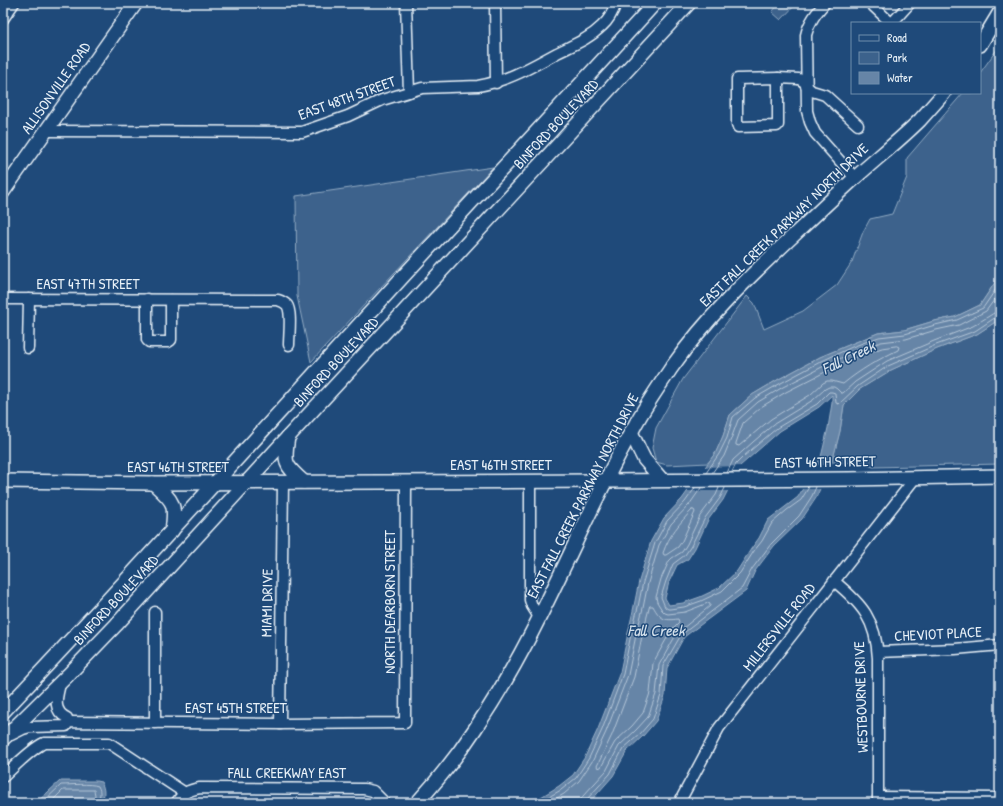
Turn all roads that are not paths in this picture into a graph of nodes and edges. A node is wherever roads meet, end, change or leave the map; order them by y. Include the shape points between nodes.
1 (14, 3) edge
2 (136, 3) edge
3 (406, 3) edge
4 (495, 3) edge
5 (616, 3) edge
6 (656, 3) edge
7 (689, 3) edge
8 (825, 3) edge
9 (870, 3) edge
10 (910, 3) edge
11 (1000, 12) edge
12 (3, 19) edge
13 (890, 22) edge
14 (892, 22) edge
15 (981, 43) edge
16 (778, 78) junction
17 (496, 83) junction
18 (806, 84) junction
19 (409, 92) junction
20 (943, 94) edge
21 (858, 125) dead end
22 (46, 131) junction
23 (855, 178) junction
24 (3, 192) edge
25 (3, 299) edge
26 (29, 299) junction
27 (147, 299) junction
28 (171, 300) junction
29 (289, 345) dead end
30 (28, 348) dead end
31 (631, 432) junction
32 (288, 437) junction
33 (1000, 476) edge
34 (916, 477) junction
35 (669, 480) junction
36 (3, 481) edge
37 (530, 481) junction
38 (606, 481) junction
39 (283, 482) junction
40 (304, 482) junction
41 (406, 482) junction
42 (153, 483) junction
43 (215, 483) junction
44 (246, 483) junction
45 (172, 531) junction
46 (834, 582) junction
47 (155, 612) dead end
48 (539, 617) junction
49 (1000, 645) edge
50 (878, 652) junction
51 (60, 684) junction
52 (3, 711) edge
53 (68, 722) junction
54 (155, 723) junction
55 (404, 723) joint
56 (280, 724) junction
57 (4, 738) edge
58 (3, 777) edge
59 (185, 793) junction
60 (1000, 798) edge
61 (878, 800) edge
62 (176, 803) edge
63 (385, 803) edge
64 (417, 803) edge
65 (679, 803) edge

1 - 12 street
2 - 22 main road, ALLISONVILLE ROAD
3 - 19 street
4 - 17 street
5 - 17 street, EAST 48TH STREET via 603,26 589,37
6 - 43 main road, BINFORD BOULEVARD
7 - 32 main road, BINFORD BOULEVARD
8 - 18 street via 808,29
9 - 13 street
10 - 14 street
11 - 15 main road
16 - 16 street via 737,79 738,127 778,125
16 - 18 street via 799,78
17 - 19 street, EAST 48TH STREET via 472,87 422,88
18 - 21 street via 812,91 825,95
18 - 23 street via 807,111 812,126
19 - 22 street, EAST 48TH STREET via 302,132
20 - 23 main road, EAST FALL CREEK PARKWAY NORTH DRIVE via 908,131
22 - 24 main road, ALLISONVILLE ROAD
23 - 31 main road, EAST FALL CREEK PARKWAY NORTH DRIVE via 721,306 674,364
25 - 26 street, EAST 47TH STREET
26 - 27 street, EAST 47TH STREET
26 - 30 street, EAST 47TH STREET
27 - 28 street, EAST 47TH STREET
27 - 28 street, EAST 47TH STREET via 149,342 171,340
28 - 29 street, EAST 47TH STREET via 278,300 287,305 290,314
31 - 35 main road via 644,459
31 - 38 main road, EAST FALL CREEK PARKWAY NORTH DRIVE
32 - 40 main road via 287,464
32 - 44 main road, BINFORD BOULEVARD
33 - 34 main road, EAST 46TH STREET
34 - 35 main road, EAST 46TH STREET
34 - 46 street, MILLERSVILLE ROAD
35 - 38 main road, EAST 46TH STREET
36 - 42 main road, EAST 46TH STREET
37 - 38 main road, EAST 46TH STREET
37 - 41 main road, EAST 46TH STREET
37 - 48 street via 530,600
38 - 48 main road, EAST FALL CREEK PARKWAY NORTH DRIVE
39 - 40 main road, EAST 46TH STREET
39 - 44 main road, EAST 46TH STREET
39 - 56 street, MIAMI DRIVE
40 - 41 main road, EAST 46TH STREET
41 - 55 street, NORTH DEARBORN STREET
42 - 43 main road, EAST 46TH STREET
42 - 45 main road via 172,504
43 - 44 main road, EAST 46TH STREET
43 - 45 main road, BINFORD BOULEVARD
44 - 51 main road, BINFORD BOULEVARD
45 - 52 main road, BINFORD BOULEVARD
46 - 50 street, WESTBOURNE DRIVE via 853,598 866,615 874,631
46 - 65 street, MILLERSVILLE ROAD via 719,728
47 - 54 street
48 - 64 main road, EAST FALL CREEK PARKWAY NORTH DRIVE via 475,730
49 - 50 street, CHEVIOT PLACE
50 - 61 street, WESTBOURNE DRIVE
51 - 53 street via 56,702 60,714 67,718
51 - 57 main road, BINFORD BOULEVARD
53 - 54 street, EAST 45TH STREET
53 - 57 street, EAST 45TH STREET via 66,726 30,727
54 - 56 street, EAST 45TH STREET
55 - 56 street, EAST 45TH STREET
58 - 59 street via 44,743 110,743
59 - 62 street
59 - 63 street, FALL CREEKWAY EAST via 200,788 364,789 373,791
60 - 61 street

